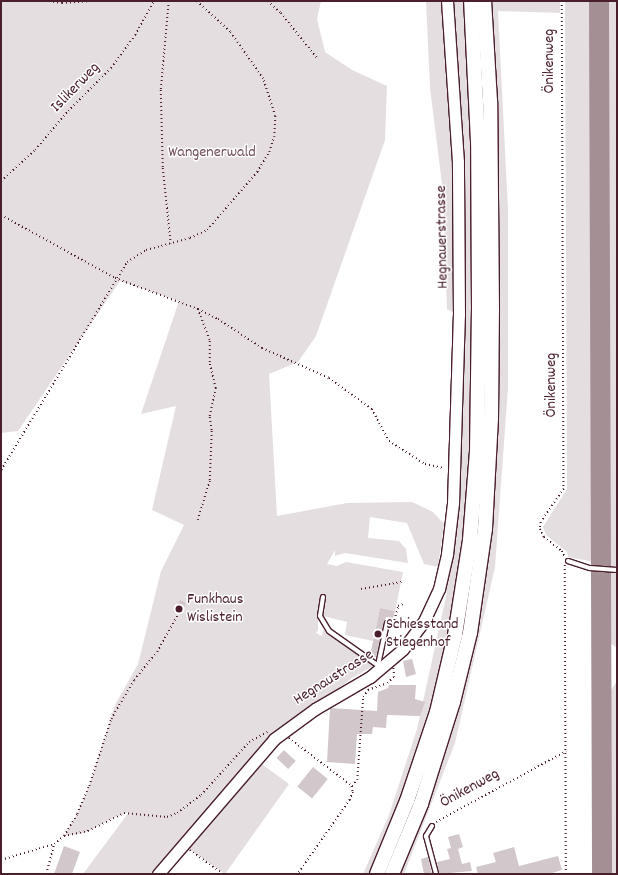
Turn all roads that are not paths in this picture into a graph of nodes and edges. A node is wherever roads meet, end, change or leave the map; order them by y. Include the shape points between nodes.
1 (448, 1) edge
2 (471, 1) edge
3 (484, 1) edge
4 (454, 471) joint
5 (568, 562) dead end
6 (617, 570) edge
7 (323, 597) dead end
8 (387, 623) road end
9 (380, 667) junction
10 (432, 826) road end
11 (158, 874) edge
12 (377, 874) edge
13 (392, 874) edge
14 (436, 874) edge

1 - 4 street, Hegnauerstrasse via 458,162 459,315
2 - 12 highway via 478,142 479,317 477,451 470,540 456,635 437,712 411,791
3 - 13 highway via 490,101 492,337 490,455 482,556 468,640 443,738 421,804
4 - 9 street, Hegnaustrasse via 451,532 439,589 424,621 391,660
5 - 6 lane via 590,568
7 - 9 lane via 320,616 329,631
8 - 9 lane
9 - 11 street, Hegnaustrasse via 283,731 255,759
10 - 14 lane, Önikenweg via 426,836

